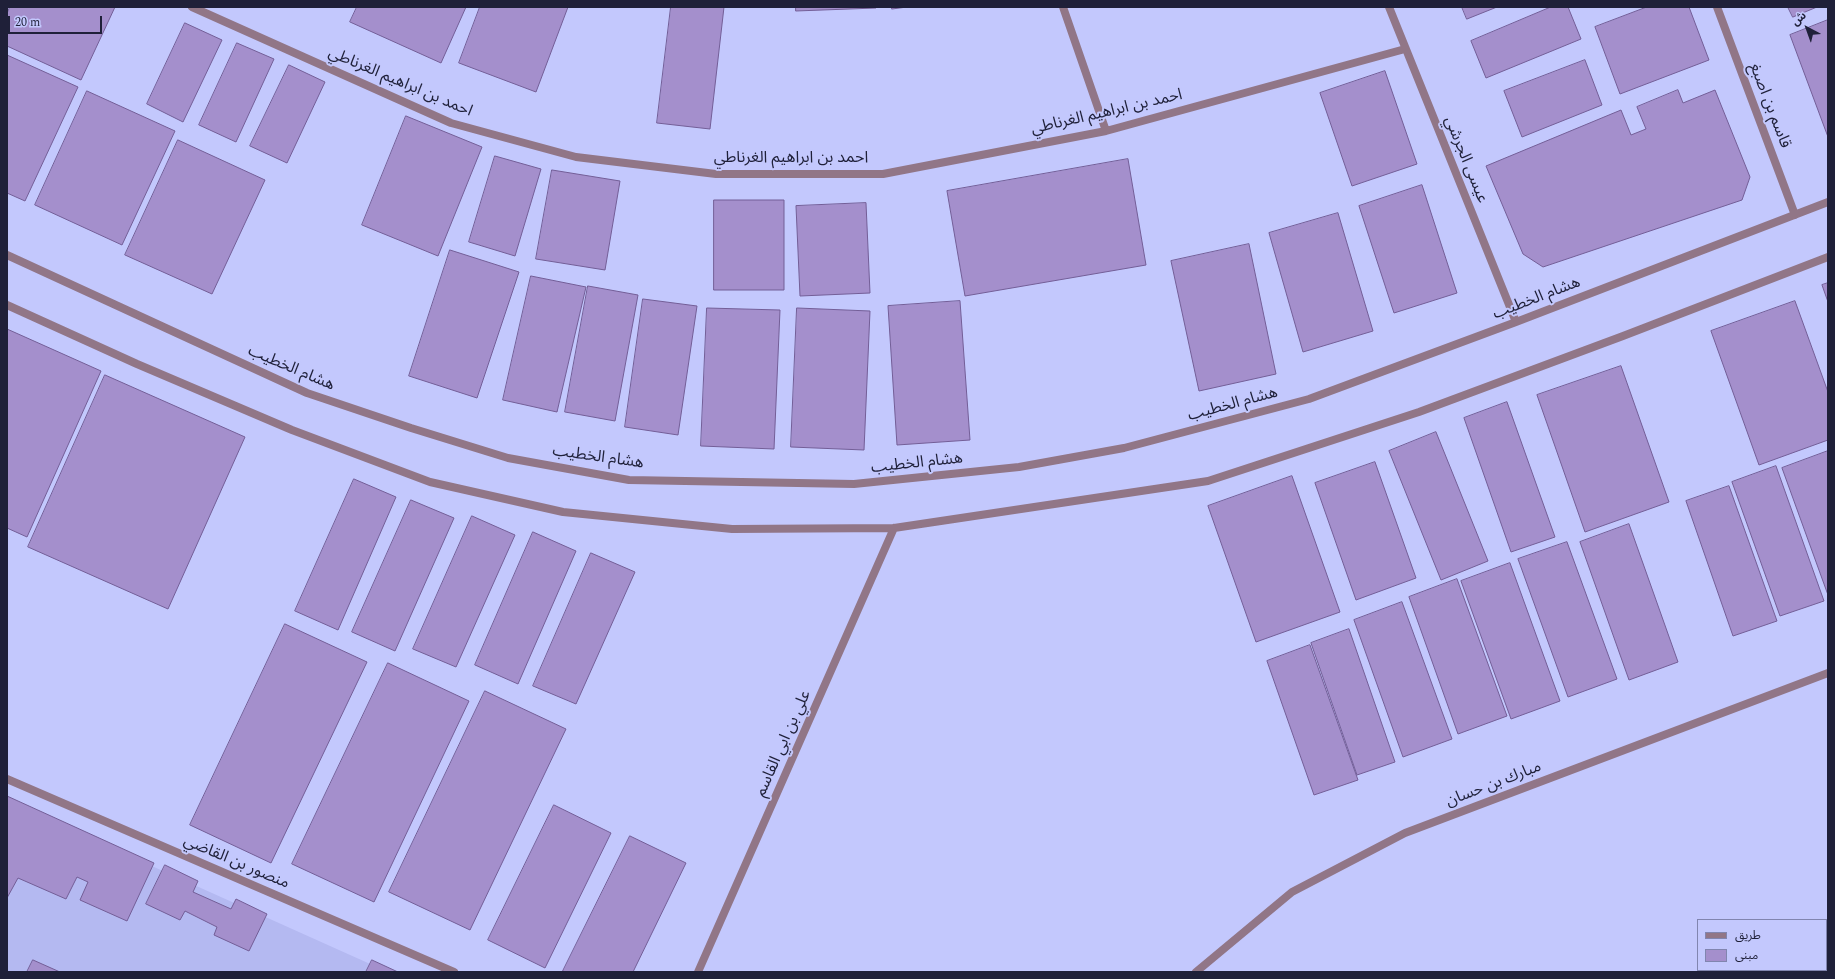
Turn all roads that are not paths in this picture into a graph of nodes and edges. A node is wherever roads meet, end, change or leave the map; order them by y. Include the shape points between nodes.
1 (192, 7) edge
2 (1063, 7) edge
3 (1389, 7) edge
4 (1717, 7) edge
5 (1405, 49) junction
6 (1106, 131) junction
7 (1828, 202) edge
8 (1795, 215) junction
9 (7, 255) edge
10 (1828, 257) edge
11 (7, 305) edge
12 (1516, 322) junction
13 (894, 528) junction
14 (1828, 673) edge
15 (7, 780) edge
16 (454, 972) edge
17 (698, 972) edge
18 (1196, 972) edge

1 - 6 street, احمد بن ابراهيم الغرناطي via 451,123 576,157 716,174 883,174
2 - 6 street
3 - 5 street, عيسى الجرشي
4 - 8 street, قاسم بن اصبغ
5 - 6 street, احمد بن ابراهيم الغرناطي
5 - 12 street, عيسى الجرشي
7 - 8 street, هشام الخطيب
8 - 12 street, هشام الخطيب
9 - 12 street, هشام الخطيب via 307,393 508,458 629,480 854,484 1019,467 1124,448 1309,399
10 - 13 street via 1419,412 1208,481
11 - 13 street via 292,430 430,482 571,513 732,529
13 - 17 street, علي بن ابي القاسم
14 - 18 street, مبارك بن حسان via 1405,834 1292,892
15 - 16 street, منصور بن القاضي

